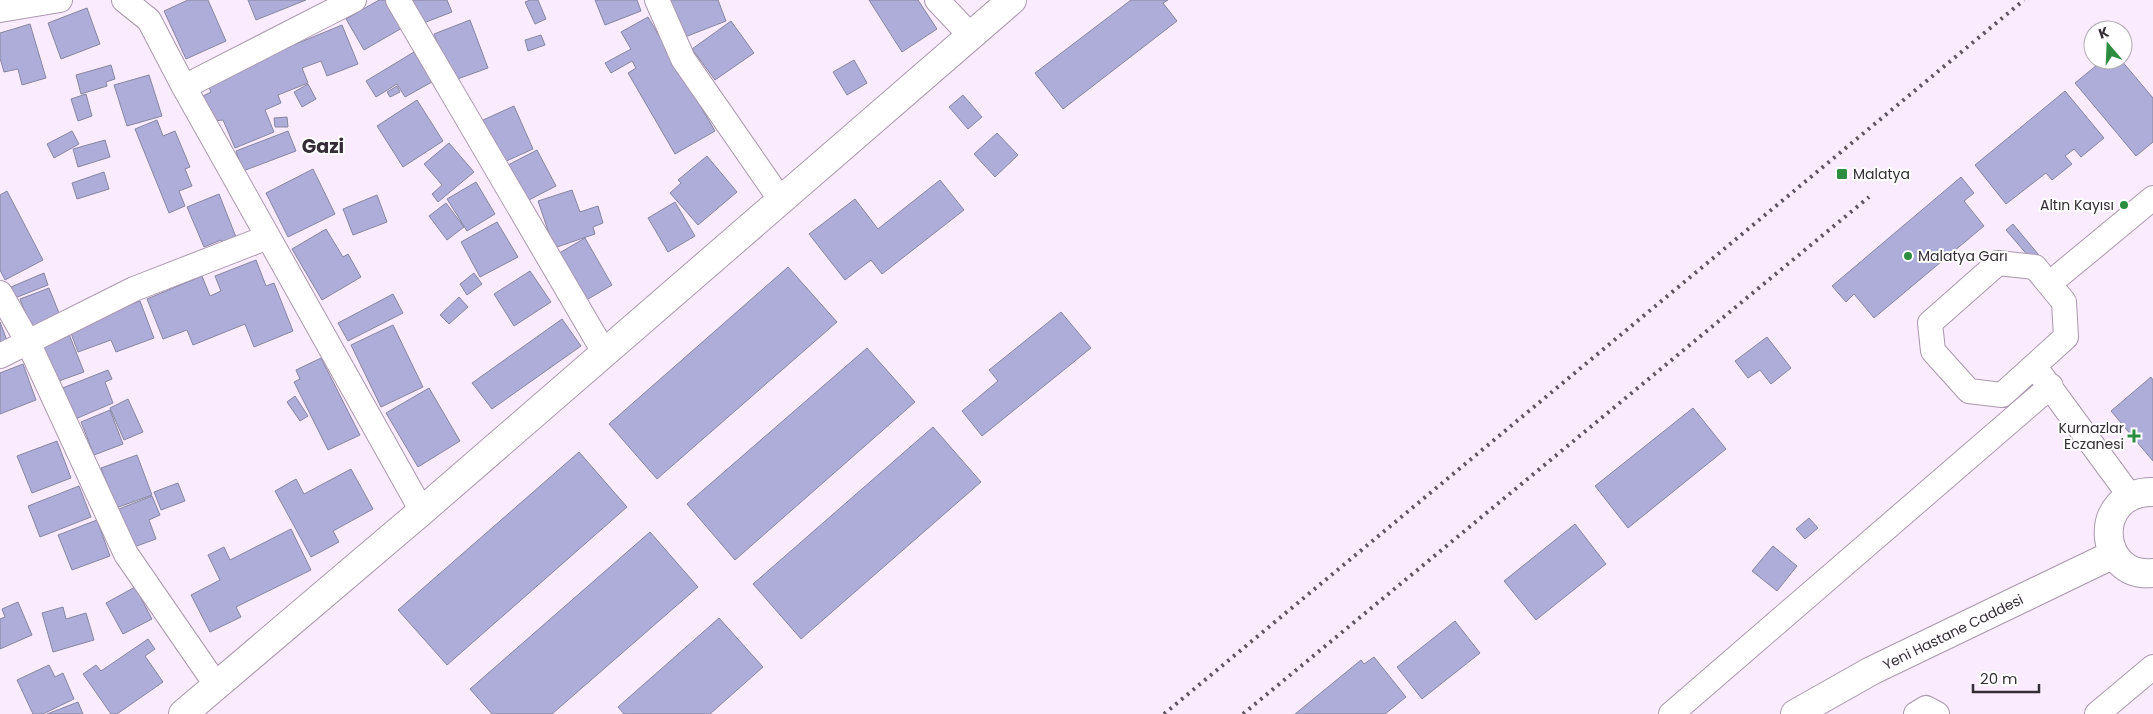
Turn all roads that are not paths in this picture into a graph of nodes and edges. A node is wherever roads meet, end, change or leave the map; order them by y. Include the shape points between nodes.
1 (60, 0) edge
2 (354, 0) edge
3 (398, 0) edge
4 (657, 0) edge
5 (937, 0) edge
6 (1012, 0) edge
7 (129, 1) edge
8 (0, 10) edge
9 (970, 35) junction
10 (184, 87) junction
11 (2153, 198) edge
12 (780, 200) junction
13 (268, 237) junction
14 (2049, 284) junction
15 (0, 292) edge
16 (28, 342) junction
17 (604, 352) junction
18 (0, 356) edge
19 (2033, 367) junction
20 (2051, 386) junction
21 (2141, 494) edge
22 (422, 512) junction
23 (2114, 554) junction
24 (2153, 573) edge
25 (2153, 667) edge
26 (217, 686) junction
27 (183, 714) edge
28 (1671, 714) edge
29 (1795, 714) edge
30 (1916, 714) edge
31 (1937, 714) edge
32 (2097, 714) edge

1 - 8 street
2 - 10 street
3 - 17 street
4 - 12 street via 683,59
5 - 9 street
6 - 9 street
7 - 10 street via 149,20
9 - 12 street
10 - 13 street
11 - 14 street
12 - 17 street
13 - 16 street via 134,289
13 - 22 street
14 - 19 street via 2064,302 2066,337
14 - 19 street via 2035,267 1998,263 1930,322 1933,351 1969,391 2002,395
15 - 16 street
16 - 18 street
16 - 26 street via 126,554
17 - 22 street
19 - 20 street
20 - 21 street
20 - 28 street
21 - 23 street via 2119,504 2109,522 2109,542
22 - 26 street
23 - 24 street via 2134,571
23 - 29 street, Yeni Hastane Caddesi via 1871,671
25 - 32 street
26 - 27 street
30 - 31 street via 1926,708

